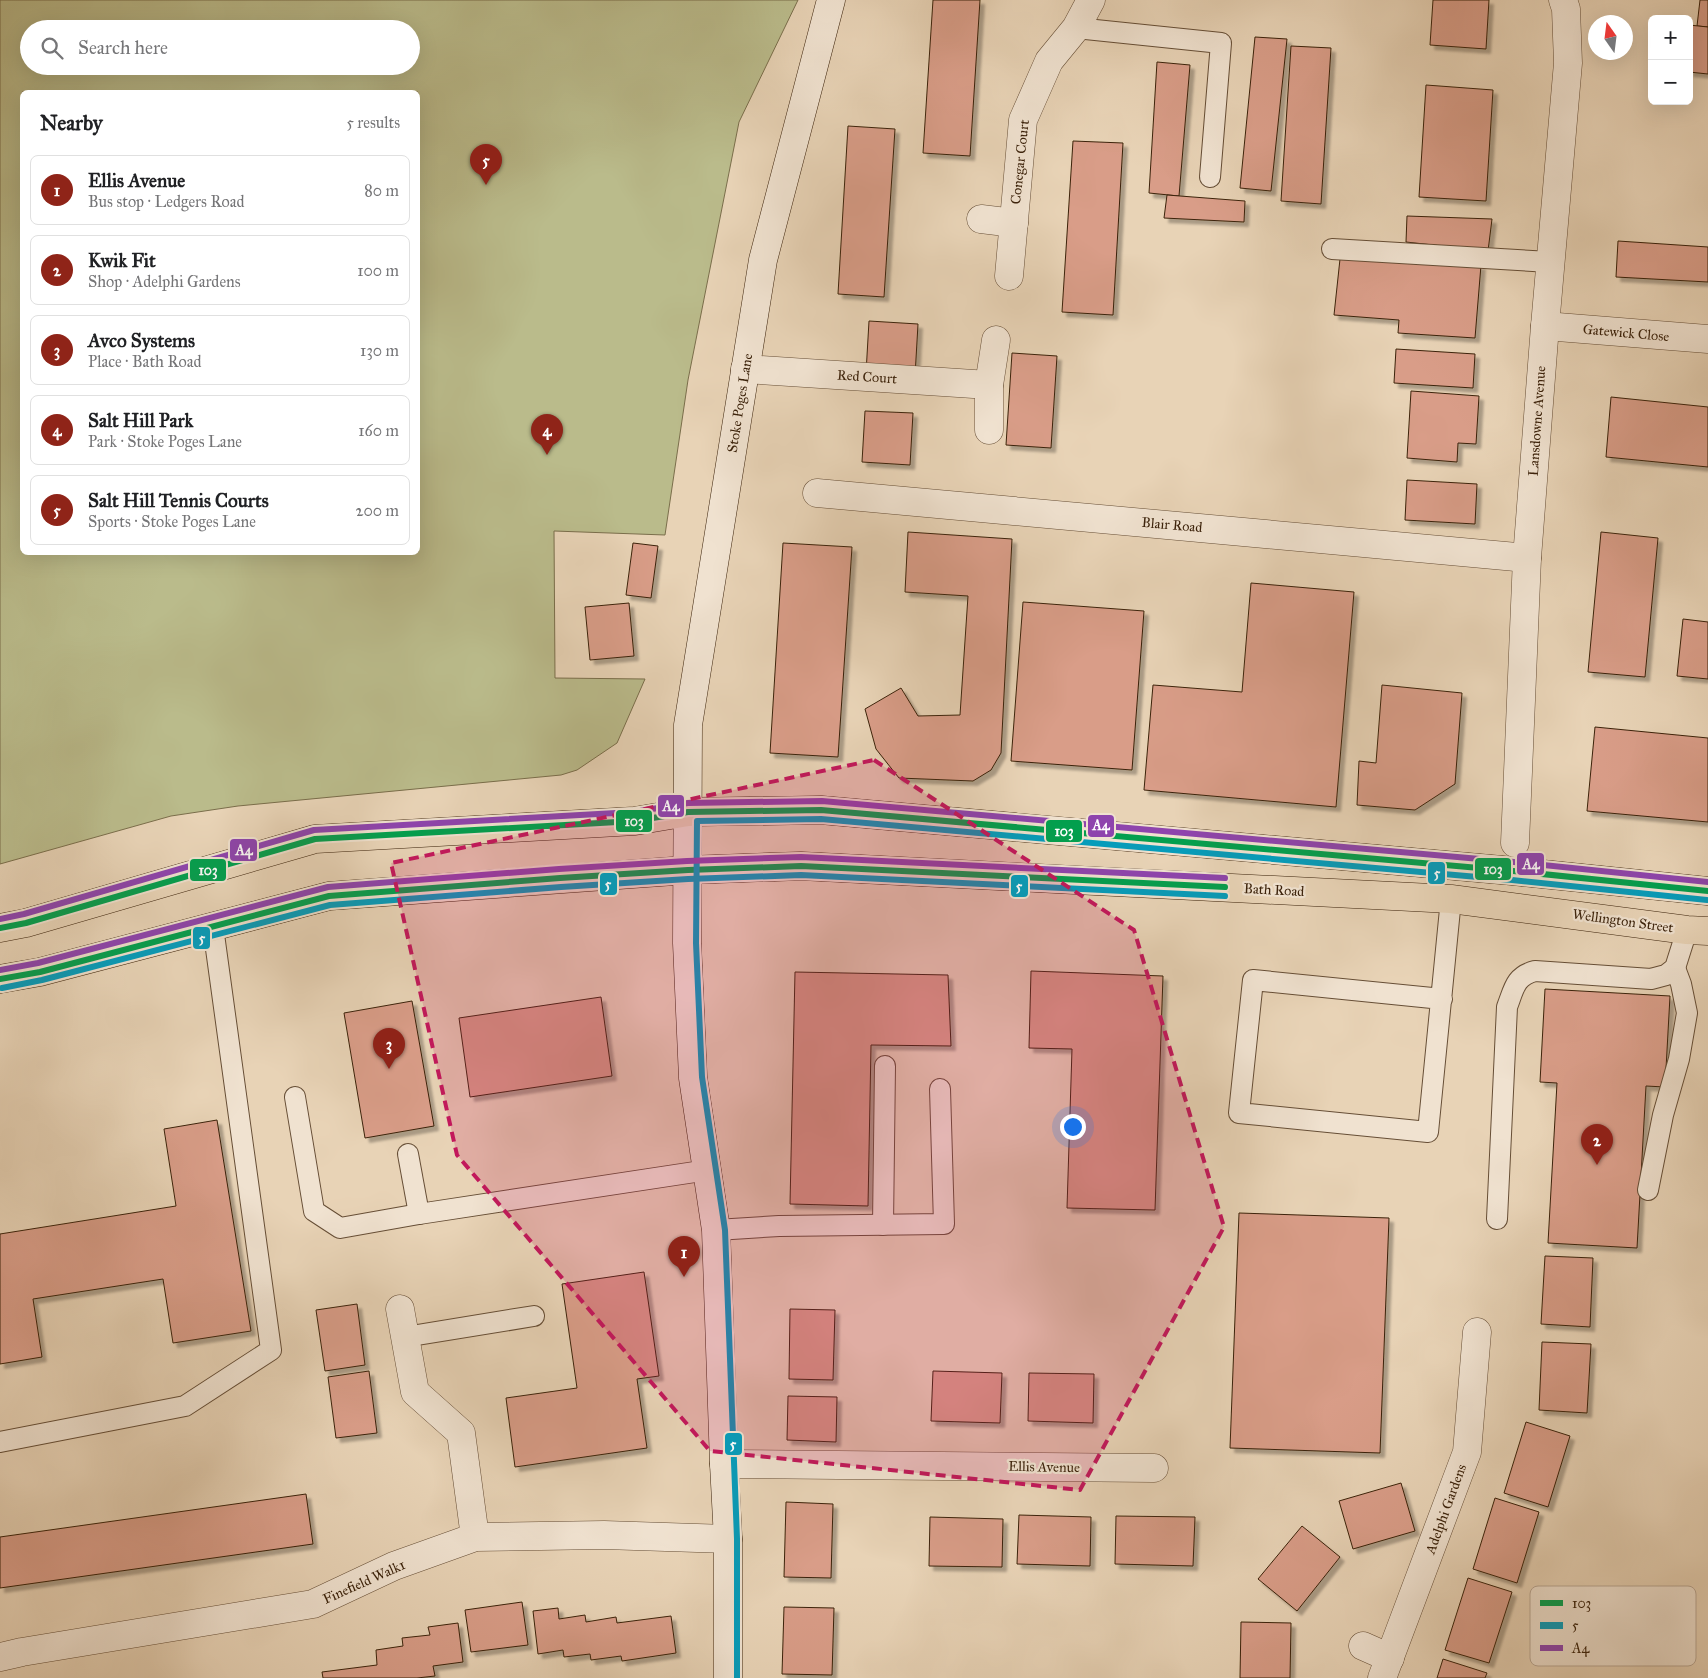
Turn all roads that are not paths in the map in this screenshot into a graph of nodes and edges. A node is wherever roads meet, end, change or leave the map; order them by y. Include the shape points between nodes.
1 (831, 0) edge
2 (1091, 0) edge
3 (1571, 3) edge
4 (1076, 28) junction
5 (1210, 177) dead end
6 (981, 219) dead end
7 (1014, 223) junction
8 (1332, 249) dead end
9 (1550, 262) junction
10 (1009, 276) dead end
11 (1544, 326) junction
12 (1708, 339) edge
13 (996, 340) dead end
14 (745, 369) junction
15 (989, 385) junction
16 (989, 430) dead end
17 (817, 493) dead end
18 (1527, 558) junction
19 (688, 812) junction
20 (1515, 843) dead end
21 (688, 870) junction
22 (1708, 891) edge
23 (1451, 899) junction
24 (1539, 910) joint
25 (213, 927) junction
26 (0, 928) edge
27 (1697, 931) edge
28 (1675, 968) junction
29 (0, 979) edge
30 (1442, 999) junction
31 (885, 1066) dead end
32 (940, 1089) dead end
33 (295, 1096) dead end
34 (408, 1154) dead end
35 (708, 1170) junction
36 (1648, 1190) dead end
37 (419, 1214) junction
38 (1498, 1219) dead end
39 (883, 1225) junction
40 (716, 1230) junction
41 (400, 1309) dead end
42 (534, 1316) dead end
43 (1477, 1332) dead end
44 (405, 1337) junction
45 (0, 1442) edge
46 (724, 1464) junction
47 (1154, 1468) dead end
48 (475, 1538) junction
49 (728, 1539) junction
50 (1363, 1646) dead end
51 (0, 1657) edge
52 (1386, 1668) edge
53 (728, 1678) edge

1 - 14 street, Stoke Poges Lane via 763,260
2 - 4 street, Conegar Court
3 - 9 street, Lansdowne Avenue
4 - 5 lane via 1201,34 1221,43
4 - 7 street, Conegar Court via 1049,61 1023,120
6 - 7 street, Conegar Court
7 - 10 street, Conegar Court
8 - 9 lane
9 - 11 street, Lansdowne Avenue
11 - 12 street, Gatewick Close
11 - 18 street, Lansdowne Avenue
13 - 15 street
14 - 15 street, Red Court
14 - 19 street, Stoke Poges Lane via 688,725
15 - 16 street
17 - 18 street, Blair Road
18 - 20 street, Lansdowne Avenue
19 - 21 street, Stoke Poges Lane
19 - 22 main road via 821,810
19 - 26 main road via 635,821 315,839
21 - 23 main road, Bath Road via 801,866
21 - 25 main road, Bath Road via 329,896
21 - 35 street, Stoke Poges Lane via 687,943 693,1078
23 - 24 main road, Bath Road
23 - 30 lane
24 - 27 main road, Wellington Street
25 - 29 main road, Bath Road via 40,972
25 - 45 lane via 271,1350 185,1406
27 - 28 lane
28 - 36 lane via 1687,1013
28 - 38 lane via 1666,975 1651,979 1535,971 1525,973 1516,982 1508,1007
30 - 30 lane via 1428,1132 1239,1113 1253,980
31 - 39 lane
32 - 39 lane via 944,1224
33 - 37 lane via 314,1211 340,1228
34 - 37 lane
35 - 37 lane
35 - 40 street, Stoke Poges Lane
39 - 40 lane
40 - 46 street, Stoke Poges Lane
41 - 44 street
42 - 44 lane
43 - 52 street, Adelphi Gardens via 1467,1452
44 - 48 street via 415,1392 462,1433
46 - 47 street, Ellis Avenue
46 - 49 street, Stoke Poges Lane
48 - 49 street, Finefield Walk1 via 604,1535
48 - 51 street, Finefield Walk1 via 394,1566 313,1604
49 - 53 street, Stoke Poges Lane
50 - 52 street

